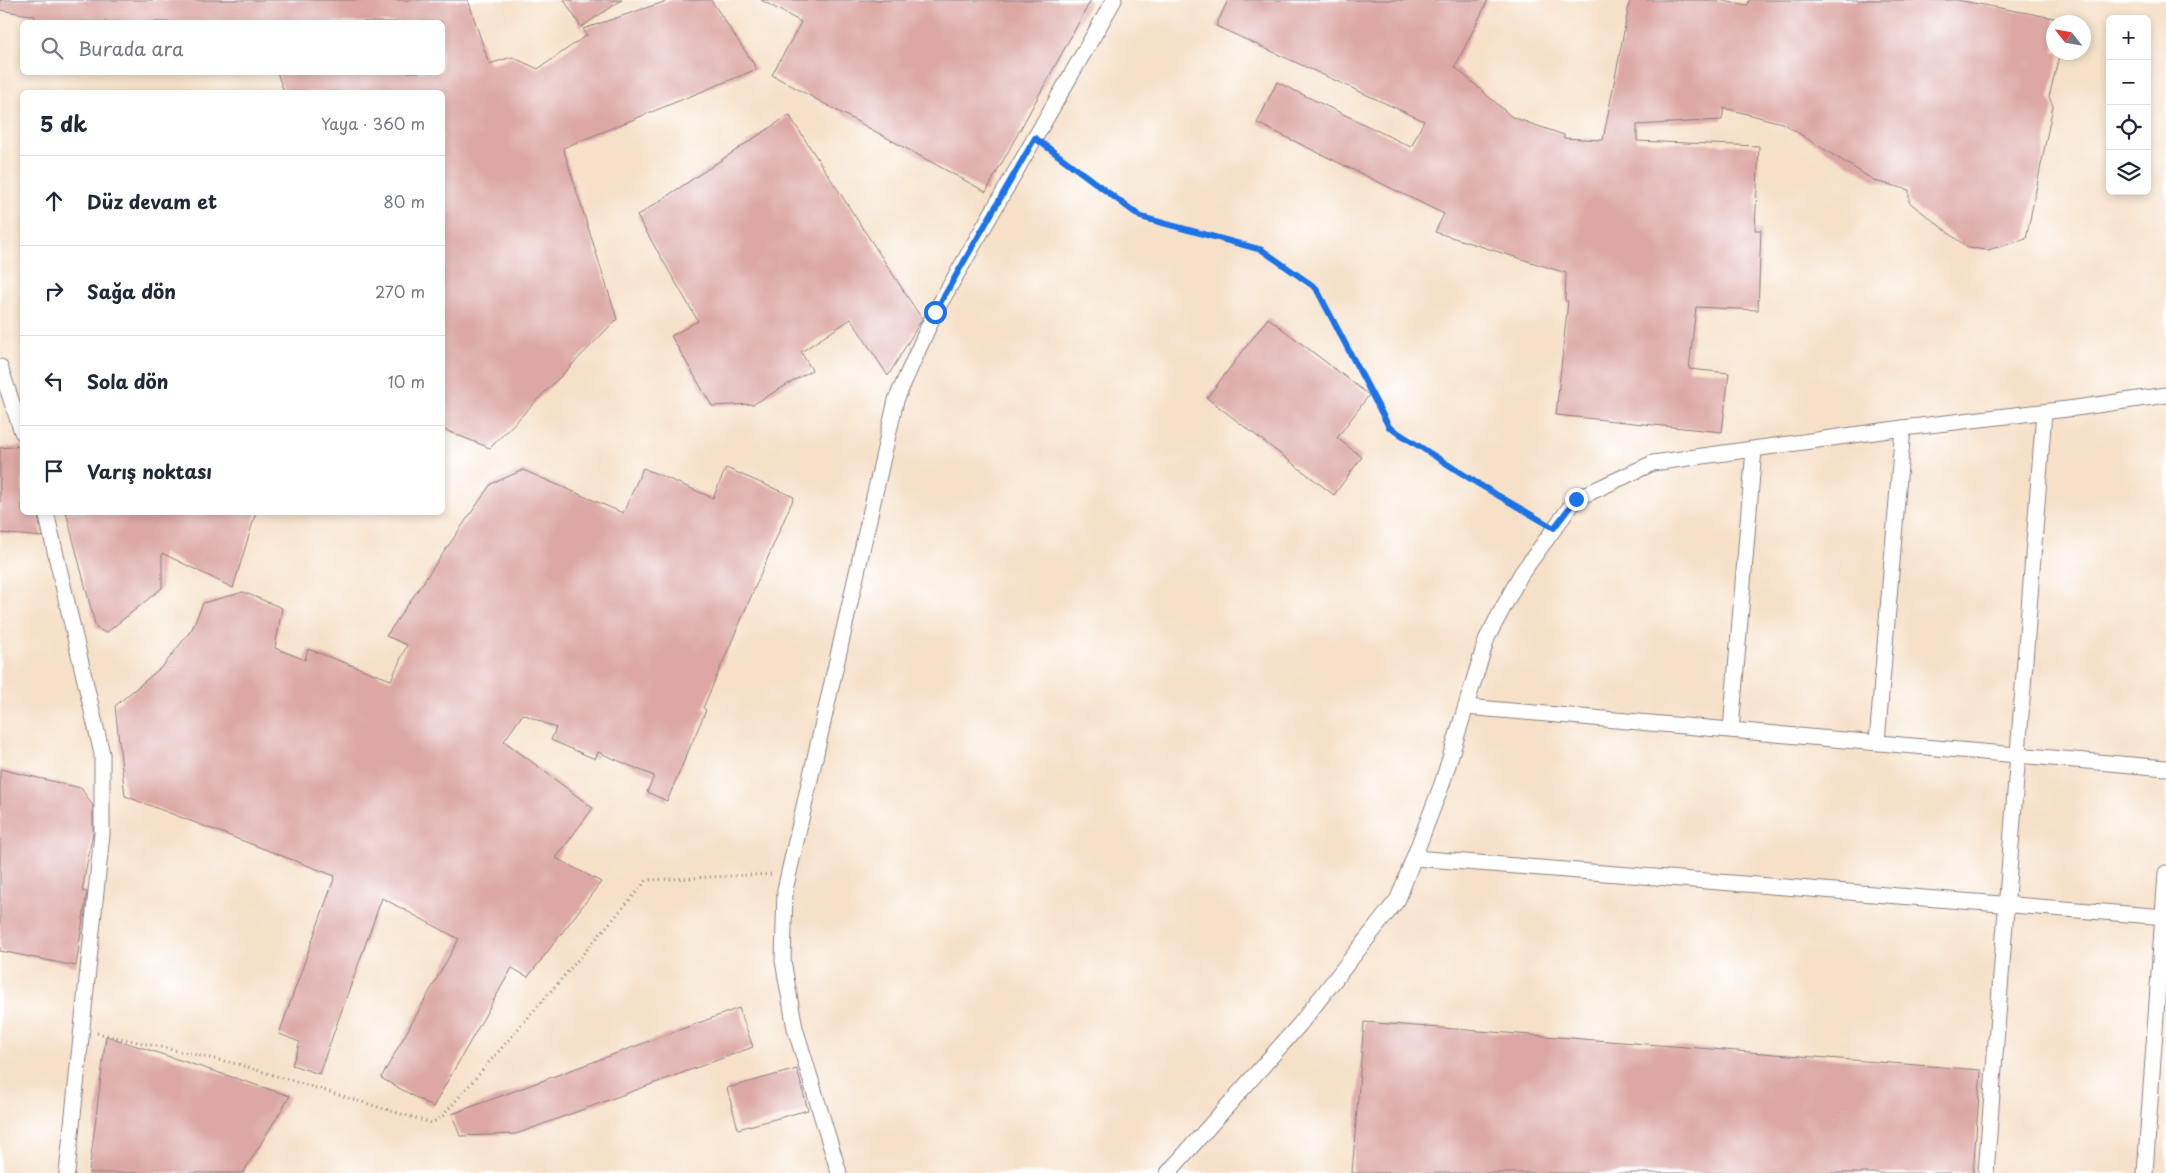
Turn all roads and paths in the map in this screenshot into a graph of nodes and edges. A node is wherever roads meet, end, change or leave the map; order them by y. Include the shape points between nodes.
1 (1114, 0) edge
2 (1035, 138) junction
3 (0, 368) edge
4 (2166, 395) edge
5 (2044, 412) junction
6 (20, 426) edge
7 (1903, 428) junction
8 (1754, 449) junction
9 (47, 515) edge
10 (1554, 528) junction
11 (1466, 707) junction
12 (1731, 730) junction
13 (1877, 742) junction
14 (2018, 755) junction
15 (2166, 768) edge
16 (1414, 858) junction
17 (2166, 872) edge
18 (789, 873) junction
19 (2006, 904) junction
20 (2164, 916) edge
21 (82, 1030) junction
22 (67, 1173) edge
23 (839, 1173) edge
24 (1168, 1173) edge
25 (1986, 1173) edge
26 (2145, 1173) edge

1 - 2 street
2 - 10 path via 1141,217 1262,250 1316,288 1389,427
2 - 18 street via 935,312 896,400
3 - 6 street
4 - 5 street
5 - 7 street
5 - 14 street
7 - 8 street
7 - 13 street
8 - 10 street via 1653,464 1576,499
8 - 12 street
9 - 21 street via 102,754 102,834
10 - 11 street via 1521,574 1487,638
11 - 12 street
11 - 16 street
12 - 13 street
13 - 14 street
14 - 15 street
14 - 19 street
16 - 19 street
16 - 24 street via 1398,899 1386,915 1300,1024
17 - 20 street
18 - 21 path via 647,880 441,1118 431,1123 237,1064
18 - 23 street via 785,890 783,962 795,1028
19 - 20 street
19 - 25 street
20 - 26 street
21 - 22 street

